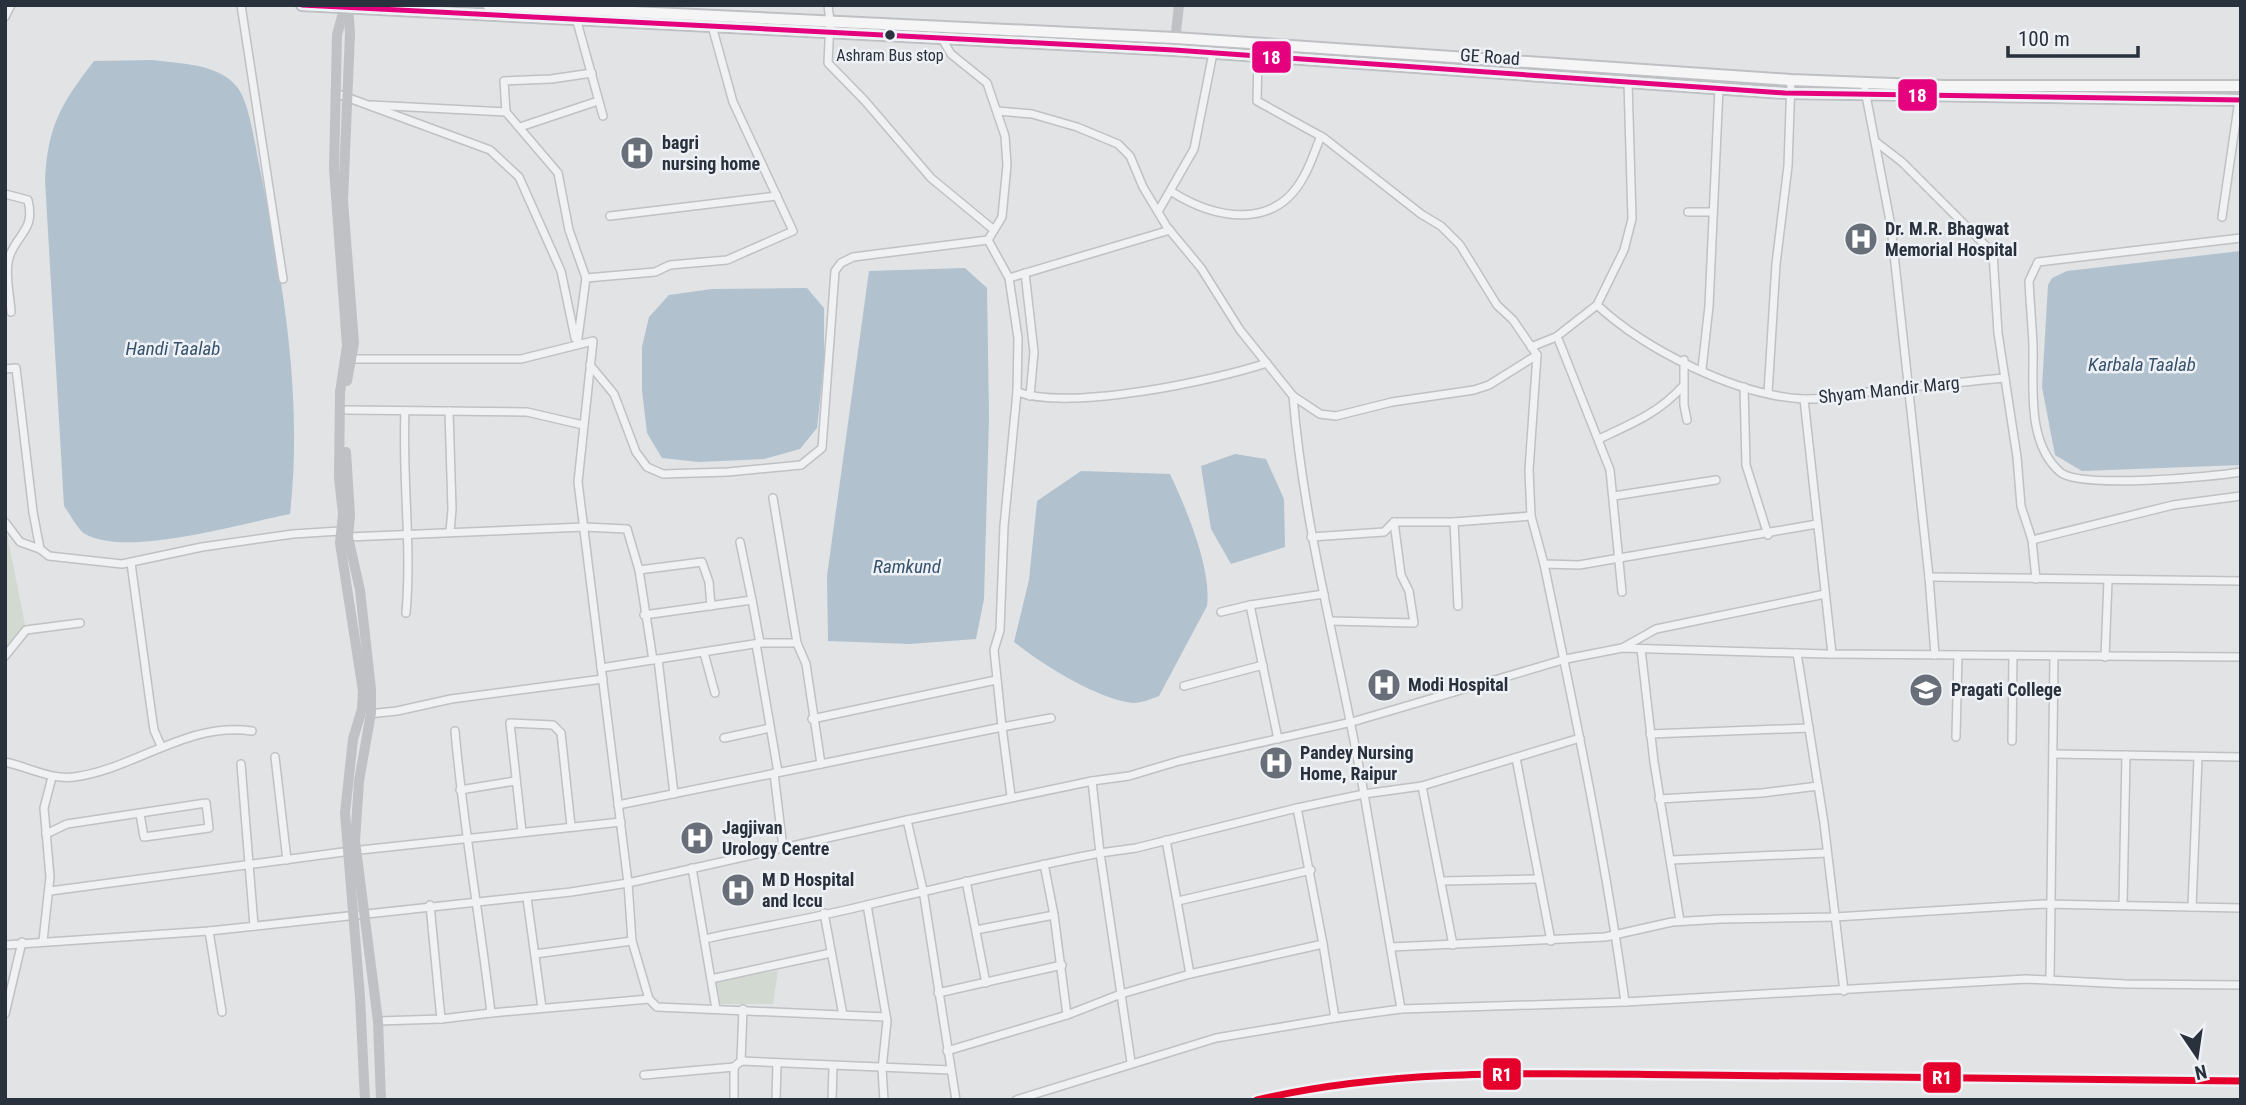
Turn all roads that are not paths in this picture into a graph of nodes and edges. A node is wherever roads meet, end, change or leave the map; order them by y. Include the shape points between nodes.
1 (11, 5) edge
2 (241, 5) edge
3 (302, 5) edge
4 (488, 5) edge
5 (828, 5) edge
6 (1179, 5) edge
7 (346, 6) edge
8 (5, 17) edge
9 (576, 18) junction
10 (831, 21) junction
11 (712, 26) junction
12 (937, 27) junction
13 (830, 33) junction
14 (942, 38) junction
15 (1175, 44) junction
16 (1213, 53) junction
17 (1258, 56) junction
18 (592, 73) junction
19 (1791, 80) junction
20 (1628, 82) junction
21 (1864, 82) junction
22 (2241, 86) edge
23 (1719, 88) junction
24 (1790, 93) junction
25 (338, 94) junction
26 (1866, 95) junction
27 (348, 99) junction
28 (2240, 100) edge
29 (598, 101) junction
30 (363, 104) junction
31 (996, 111) junction
32 (506, 112) junction
33 (603, 116) dead end
34 (520, 127) junction
35 (1321, 136) junction
36 (1876, 142) junction
37 (1172, 191) junction
38 (5, 194) edge
39 (777, 195) junction
40 (1159, 211) junction
41 (1688, 212) dead end
42 (1712, 212) junction
43 (610, 216) dead end
44 (2222, 217) dead end
45 (994, 230) junction
46 (1170, 230) junction
47 (2241, 238) edge
48 (988, 240) junction
49 (1026, 273) junction
50 (586, 278) junction
51 (1009, 278) junction
52 (283, 279) dead end
53 (1597, 305) junction
54 (11, 312) dead end
55 (1559, 341) dead end
56 (577, 345) junction
57 (1531, 346) junction
58 (1537, 355) junction
59 (347, 359) junction
60 (1529, 360) junction
61 (1684, 360) junction
62 (1267, 363) junction
63 (590, 365) junction
64 (5, 369) edge
65 (1702, 369) junction
66 (2005, 378) junction
67 (1683, 386) junction
68 (1744, 387) junction
69 (1908, 388) junction
70 (1017, 392) junction
71 (1768, 393) junction
72 (1030, 396) junction
73 (1293, 396) junction
74 (1804, 399) junction
75 (346, 410) junction
76 (405, 411) junction
77 (449, 411) junction
78 (1687, 421) dead end
79 (583, 425) junction
80 (1599, 439) junction
81 (2241, 472) edge
82 (1716, 480) dead end
83 (1614, 496) junction
84 (2241, 496) edge
85 (773, 498) dead end
86 (1531, 516) junction
87 (5, 522) edge
88 (1394, 522) junction
89 (1454, 522) junction
90 (1817, 524) junction
91 (583, 527) junction
92 (450, 532) junction
93 (344, 534) junction
94 (409, 535) junction
95 (1768, 535) junction
96 (1311, 537) junction
97 (2032, 540) junction
98 (740, 542) dead end
99 (40, 549) junction
100 (1619, 558) junction
101 (131, 562) junction
102 (1544, 564) junction
103 (639, 570) junction
104 (1929, 577) junction
105 (2036, 579) junction
106 (2108, 580) junction
107 (2241, 581) edge
108 (1622, 592) dead end
109 (1324, 594) junction
110 (1825, 594) junction
111 (752, 600) junction
112 (1250, 605) junction
113 (711, 606) junction
114 (1458, 606) dead end
115 (1222, 611) dead end
116 (406, 613) dead end
117 (644, 615) junction
118 (1330, 621) junction
119 (80, 623) dead end
120 (797, 643) junction
121 (758, 644) junction
122 (1622, 648) junction
123 (1641, 649) junction
124 (704, 653) junction
125 (1797, 653) junction
126 (1832, 654) junction
127 (1935, 655) junction
128 (1958, 655) junction
129 (2013, 655) junction
130 (5, 656) edge
131 (2054, 656) junction
132 (2105, 657) junction
133 (2241, 657) edge
134 (655, 659) junction
135 (1566, 659) junction
136 (1263, 665) junction
137 (601, 668) junction
138 (603, 679) junction
139 (996, 680) junction
140 (1184, 686) dead end
141 (716, 693) dead end
142 (366, 714) junction
143 (1051, 718) dead end
144 (813, 719) junction
145 (1352, 722) junction
146 (1002, 727) junction
147 (771, 728) junction
148 (1809, 728) junction
149 (252, 731) dead end
150 (455, 731) dead end
151 (1650, 734) junction
152 (1956, 737) dead end
153 (724, 738) dead end
154 (1580, 738) junction
155 (1278, 739) junction
156 (2012, 741) dead end
157 (161, 746) junction
158 (2053, 754) junction
159 (2126, 755) junction
160 (275, 757) dead end
161 (2241, 757) edge
162 (1516, 758) junction
163 (2198, 758) junction
164 (5, 762) edge
165 (241, 764) dead end
166 (821, 764) junction
167 (776, 772) junction
168 (52, 777) junction
169 (515, 781) junction
170 (1092, 781) junction
171 (1422, 786) junction
172 (1818, 786) junction
173 (460, 790) junction
174 (674, 794) junction
175 (1364, 794) junction
176 (1011, 796) junction
177 (1660, 799) junction
178 (618, 805) junction
179 (1297, 808) junction
180 (140, 814) junction
181 (907, 820) junction
182 (621, 822) junction
183 (571, 826) junction
184 (522, 832) junction
185 (46, 834) junction
186 (468, 838) junction
187 (1166, 840) junction
188 (783, 848) junction
189 (351, 851) junction
190 (1100, 853) junction
191 (1827, 853) junction
192 (287, 860) junction
193 (1671, 860) junction
194 (1044, 864) junction
195 (247, 865) junction
196 (692, 868) junction
197 (1311, 870) junction
198 (1539, 879) junction
199 (966, 881) junction
200 (1441, 881) junction
201 (628, 883) junction
202 (923, 890) junction
203 (50, 891) junction
204 (527, 898) junction
205 (1178, 901) junction
206 (478, 902) junction
207 (2050, 904) junction
208 (430, 905) junction
209 (867, 905) junction
210 (2123, 905) junction
211 (2192, 907) junction
212 (2241, 908) edge
213 (352, 913) junction
214 (365, 913) junction
215 (824, 913) junction
216 (1055, 915) junction
217 (1835, 917) junction
218 (1680, 921) junction
219 (254, 926) junction
220 (976, 930) junction
221 (209, 931) junction
222 (1616, 934) junction
223 (704, 939) junction
224 (632, 940) junction
225 (43, 941) junction
226 (1551, 941) junction
227 (22, 942) junction
228 (1323, 944) junction
229 (5, 945) edge
230 (1453, 945) junction
231 (1391, 947) junction
232 (831, 953) junction
233 (535, 954) junction
234 (1062, 965) junction
235 (1190, 974) junction
236 (711, 979) junction
237 (2050, 980) junction
238 (986, 983) junction
239 (2241, 985) edge
240 (1844, 991) junction
241 (938, 993) junction
242 (1121, 994) junction
243 (649, 999) junction
244 (1625, 1002) junction
245 (542, 1009) junction
246 (716, 1009) junction
247 (743, 1009) junction
248 (1401, 1009) junction
249 (222, 1012) dead end
250 (491, 1013) junction
251 (5, 1014) edge
252 (843, 1015) junction
253 (1067, 1015) junction
254 (886, 1017) junction
255 (1335, 1018) junction
256 (441, 1019) junction
257 (379, 1021) junction
258 (947, 1051) junction
259 (1131, 1062) junction
260 (777, 1063) junction
261 (737, 1064) junction
262 (833, 1067) junction
263 (882, 1069) junction
264 (950, 1070) junction
265 (644, 1075) dead end
266 (365, 1100) edge
267 (381, 1100) edge
268 (734, 1100) edge
269 (776, 1100) edge
270 (832, 1100) edge
271 (884, 1100) edge
272 (956, 1100) edge
273 (1016, 1100) edge

1 - 8 street
2 - 52 street
3 - 7 main road
4 - 10 main road, GE Road
5 - 10 street
6 - 15 street
7 - 9 main road
7 - 25 street via 337,34
7 - 27 street
9 - 11 main road
9 - 18 street
10 - 12 main road, GE Road
10 - 13 street
11 - 13 main road
11 - 39 street via 733,102
12 - 14 street
12 - 15 main road, GE Road
13 - 14 main road
13 - 45 street via 828,63 930,178
14 - 15 main road
14 - 31 street via 950,54 987,83
15 - 16 main road
15 - 19 main road, GE Road
16 - 17 main road
16 - 37 street via 1194,149
17 - 20 main road
17 - 35 street via 1258,101
18 - 29 street
18 - 32 street via 503,81
19 - 21 main road, GE Road
19 - 24 street
20 - 23 main road
20 - 53 street via 1632,219 1624,250
21 - 22 main road, GE Road
21 - 26 street
23 - 24 main road
23 - 42 street
24 - 26 main road
24 - 71 street
25 - 27 street
25 - 59 street via 334,169
26 - 28 main road
26 - 36 street
27 - 30 street
27 - 59 street via 343,201 354,343
28 - 44 street
29 - 33 street
29 - 34 street
30 - 32 street
30 - 56 street via 490,149 519,177 561,271
31 - 40 street via 1032,114 1118,144 1130,156
31 - 45 street via 1007,157 1002,217
32 - 34 street
34 - 50 street via 558,173 569,230
35 - 37 street via 1303,178 1263,214 1214,212
35 - 57 street via 1460,245 1497,305
36 - 66 street via 1993,253
36 - 69 street via 1891,226
37 - 40 street
38 - 54 street via 28,200 32,215 9,257
39 - 43 street
39 - 50 street via 793,231 727,260
40 - 46 street
41 - 42 street
42 - 65 street
45 - 48 street
46 - 49 street
46 - 62 street
47 - 81 street via 2038,262 2029,281 2034,416 2049,459 2062,475 2114,480
48 - 51 street
48 - 63 street via 841,262 835,271 822,448 801,465 674,475 647,467 636,452 614,394
49 - 51 street
49 - 72 street via 1034,352
50 - 56 street
51 - 70 street via 1018,338
53 - 57 street via 1556,337
53 - 61 street, Shyam Mandir Marg via 1620,327
55 - 80 street
56 - 59 street via 521,359
56 - 63 street via 593,341
57 - 58 street
57 - 60 street
58 - 60 street
58 - 86 street via 1529,470
59 - 75 street
59 - 93 street
60 - 73 street via 1474,390 1336,416 1320,414
61 - 65 street, Shyam Mandir Marg
61 - 67 street
62 - 72 street via 1237,373 1115,395
62 - 73 street
63 - 79 street
64 - 99 street via 16,368
65 - 68 street, Shyam Mandir Marg
66 - 69 street, Shyam Mandir Marg
66 - 97 street via 2021,506
67 - 78 street
67 - 80 street via 1650,416
68 - 71 street, Shyam Mandir Marg
68 - 95 street via 1746,464
69 - 74 street, Shyam Mandir Marg
69 - 104 street
70 - 72 street
70 - 139 street via 1000,630 994,650
71 - 74 street, Shyam Mandir Marg
73 - 96 street
74 - 90 street
75 - 76 street
75 - 93 street via 350,515
76 - 77 street
76 - 94 street
77 - 79 street via 527,412
77 - 92 street
79 - 91 street via 578,482
80 - 83 street
82 - 83 street
83 - 100 street
84 - 97 street via 2173,505
85 - 120 street
86 - 89 street
86 - 102 street
87 - 99 street via 20,542
88 - 89 street
88 - 96 street via 1384,532
88 - 118 street via 1413,623
89 - 114 street
90 - 95 street
90 - 110 street
91 - 92 street
91 - 103 street via 627,529
91 - 137 street
92 - 94 street
93 - 94 street
93 - 101 street via 293,534
93 - 142 street via 360,590 371,689
94 - 116 street
95 - 100 street
96 - 109 street
97 - 105 street
98 - 111 street
99 - 101 street via 49,556 95,563
100 - 102 street via 1579,565
100 - 108 street
101 - 157 street via 154,730
102 - 135 street
103 - 113 street via 702,562
103 - 117 street
104 - 105 street
104 - 127 street
105 - 106 street
106 - 107 street
106 - 132 street
109 - 112 street
109 - 118 street
110 - 122 street via 1656,629
110 - 126 street
111 - 113 street
111 - 121 street
112 - 115 street
112 - 136 street
113 - 117 street
117 - 134 street
118 - 145 street
119 - 130 street via 26,630
120 - 121 street
120 - 144 street via 806,664
121 - 124 street
121 - 147 street
122 - 123 street
122 - 135 street
123 - 125 street
123 - 151 street
124 - 134 street
124 - 141 street
125 - 126 street
125 - 148 street
126 - 127 street
127 - 128 street
128 - 129 street
128 - 152 street
129 - 131 street
129 - 156 street
131 - 132 street
131 - 158 street
132 - 133 street
134 - 137 street
134 - 174 street
135 - 145 street
135 - 154 street
136 - 140 street
136 - 155 street
137 - 138 street
138 - 142 street
138 - 178 street
139 - 144 street
139 - 146 street
142 - 189 street
143 - 146 street
144 - 166 street
145 - 155 street
145 - 175 street
146 - 166 street
146 - 176 street
147 - 153 street
147 - 167 street
148 - 151 street
148 - 172 street
149 - 157 street via 217,731
150 - 173 street
151 - 177 street
154 - 162 street
154 - 222 street
155 - 170 street
157 - 168 street via 102,770
158 - 159 street
158 - 207 street
159 - 163 street
159 - 210 street
160 - 192 street
161 - 163 street
162 - 171 street
162 - 198 street
163 - 211 street
164 - 168 street
165 - 195 street
166 - 167 street
167 - 174 street
167 - 188 street
168 - 185 street via 44,808
169 - 173 street
169 - 183 street via 510,723 553,725 561,733
169 - 184 street
170 - 176 street
170 - 190 street
171 - 175 street
171 - 200 street
172 - 177 street
172 - 191 street
173 - 186 street
174 - 178 street
175 - 179 street
175 - 231 street
176 - 181 street
177 - 193 street
178 - 182 street
179 - 187 street
179 - 197 street
180 - 180 street via 144,837 209,828 206,803
180 - 185 street via 67,824
181 - 188 street
181 - 202 street
182 - 183 street
182 - 201 street
183 - 184 street
184 - 186 street
185 - 203 street
186 - 189 street
186 - 206 street
187 - 190 street
187 - 205 street
188 - 196 street
189 - 192 street
189 - 213 street
189 - 214 street
190 - 194 street
190 - 242 street
191 - 193 street
191 - 217 street
192 - 195 street
193 - 218 street
194 - 199 street
194 - 216 street
195 - 203 street
195 - 219 street
196 - 201 street
196 - 223 street
197 - 205 street
197 - 228 street
198 - 200 street
198 - 226 street
199 - 202 street
199 - 220 street
200 - 230 street
201 - 204 street
201 - 224 street
202 - 209 street
202 - 241 street
203 - 225 street
204 - 206 street
204 - 233 street
205 - 235 street
206 - 208 street
206 - 250 street
207 - 210 street
207 - 217 street
207 - 237 street
208 - 214 street
208 - 256 street
209 - 215 street
209 - 254 street
210 - 211 street
211 - 212 street
213 - 214 street
213 - 219 street
213 - 266 street
214 - 257 street
215 - 223 street
215 - 232 street
216 - 220 street
216 - 234 street
217 - 218 street
217 - 240 street
218 - 222 street
219 - 221 street
220 - 238 street
221 - 225 street
221 - 249 street
222 - 226 street
222 - 244 street
223 - 236 street
224 - 233 street
224 - 243 street
225 - 227 street
226 - 230 street
227 - 229 street
227 - 251 street
228 - 235 street
228 - 255 street
230 - 231 street
231 - 248 street
232 - 236 street
232 - 252 street
233 - 245 street
234 - 238 street
234 - 253 street
235 - 242 street
236 - 246 street
237 - 239 street
237 - 240 street
238 - 241 street
240 - 244 street via 1734,993
241 - 258 street
242 - 253 street
242 - 259 street
243 - 245 street
243 - 246 street via 657,1007
244 - 248 street
245 - 250 street
246 - 247 street
247 - 252 street
247 - 261 street
248 - 255 street
250 - 256 street
252 - 254 street
253 - 258 street
254 - 263 street
255 - 259 street via 1216,1038
256 - 257 street
257 - 267 street
258 - 264 street
259 - 273 street
260 - 261 street
260 - 262 street
260 - 269 street
261 - 265 street
261 - 268 street
262 - 263 street
262 - 270 street
263 - 264 street
263 - 271 street
264 - 272 street

